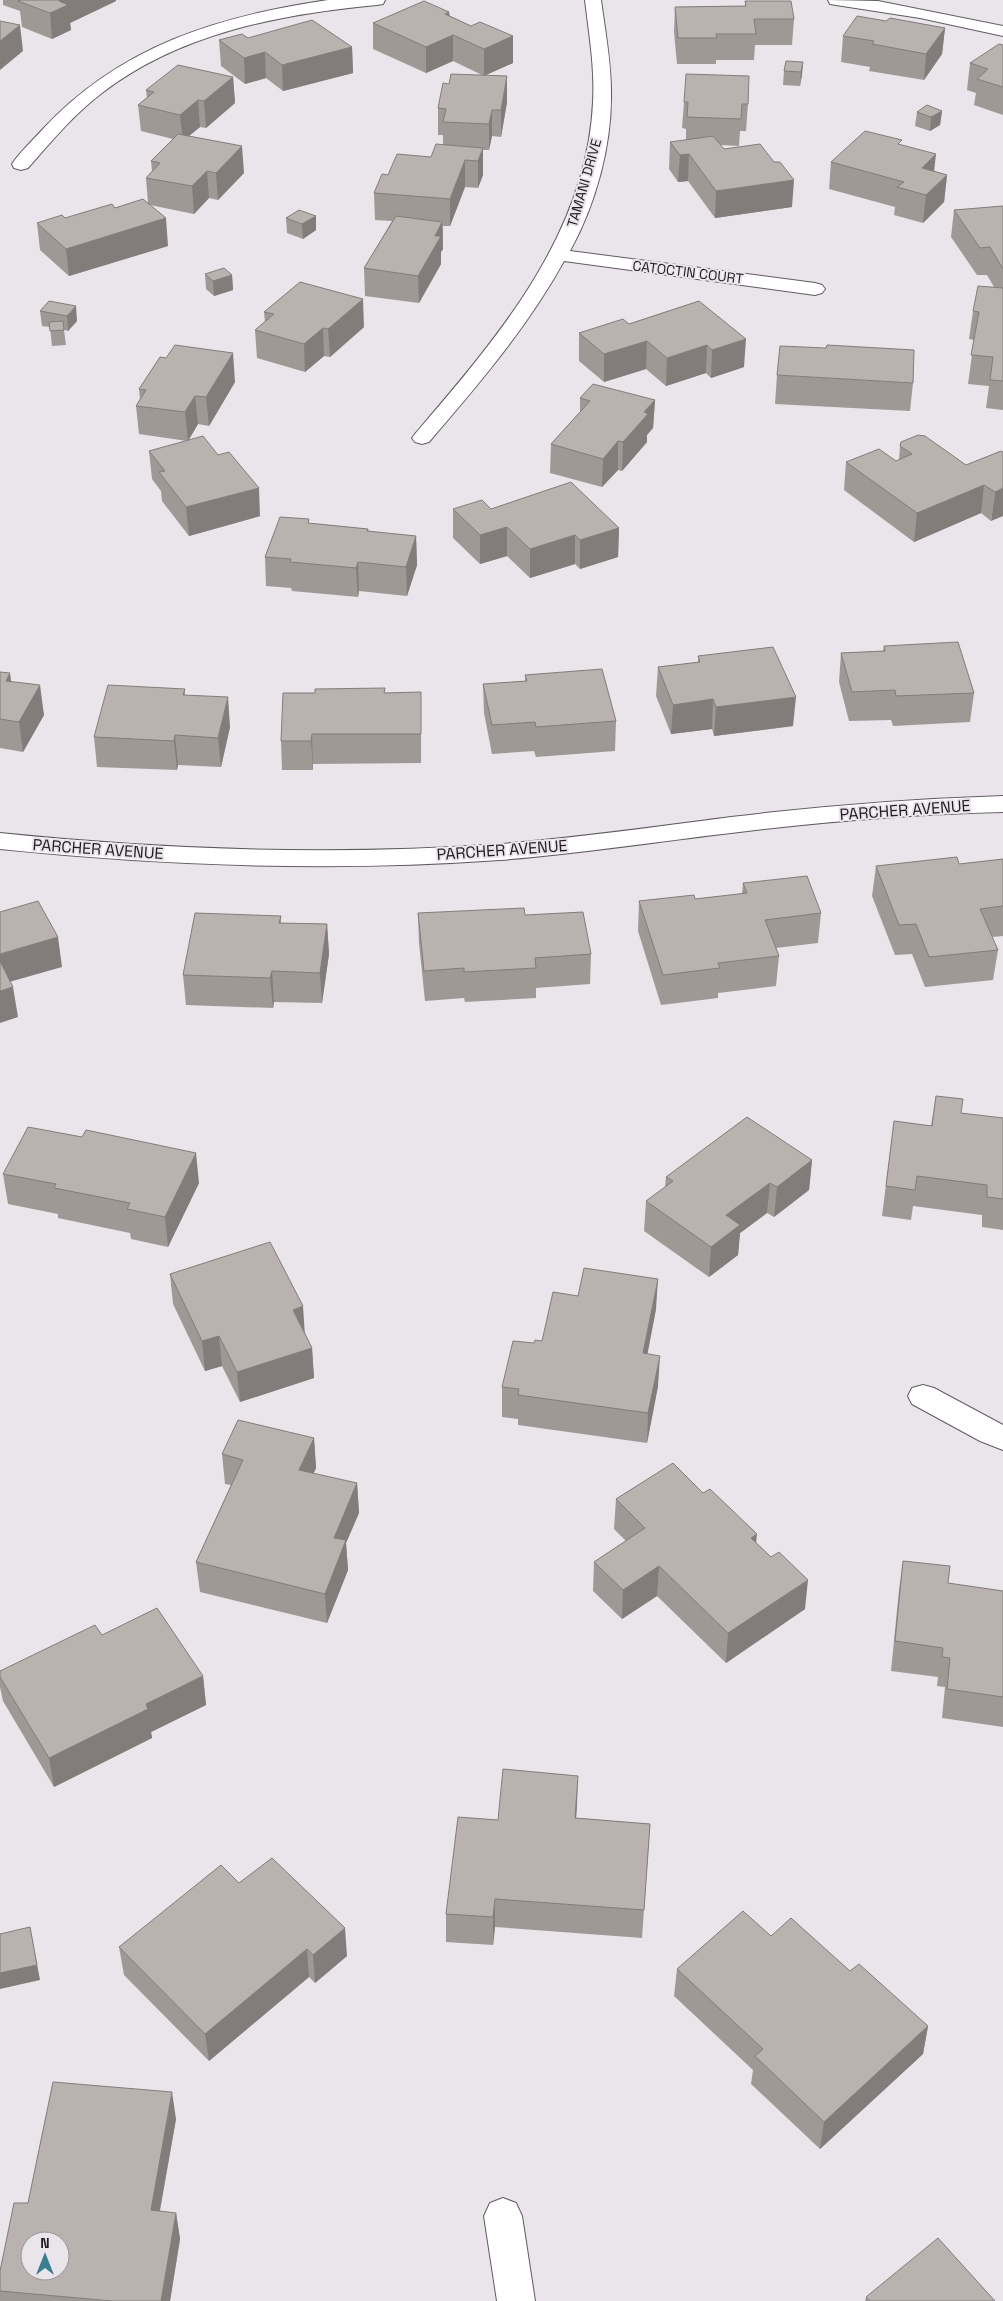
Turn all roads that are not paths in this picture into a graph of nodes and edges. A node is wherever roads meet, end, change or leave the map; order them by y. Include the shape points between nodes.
1 (377, 0) edge
2 (593, 0) edge
3 (836, 0) edge
4 (1003, 31) edge
5 (21, 164) dead end
6 (560, 255) junction
7 (815, 289) dead end
8 (422, 438) dead end
9 (1003, 804) edge
10 (0, 840) edge
11 (923, 1396) dead end
12 (1003, 1438) edge
13 (503, 2216) dead end
14 (516, 2301) edge

1 - 5 street via 262,17 162,50 96,89
2 - 6 street, TAMANI DRIVE via 601,62 602,106 596,151 579,213
3 - 4 street via 939,16
6 - 7 street, CATOCTIN COURT
6 - 8 street, TAMANI DRIVE via 538,292 487,362
9 - 10 street, PARCHER AVENUE via 853,812 570,846 407,857 243,858 78,850
11 - 12 street
13 - 14 street

